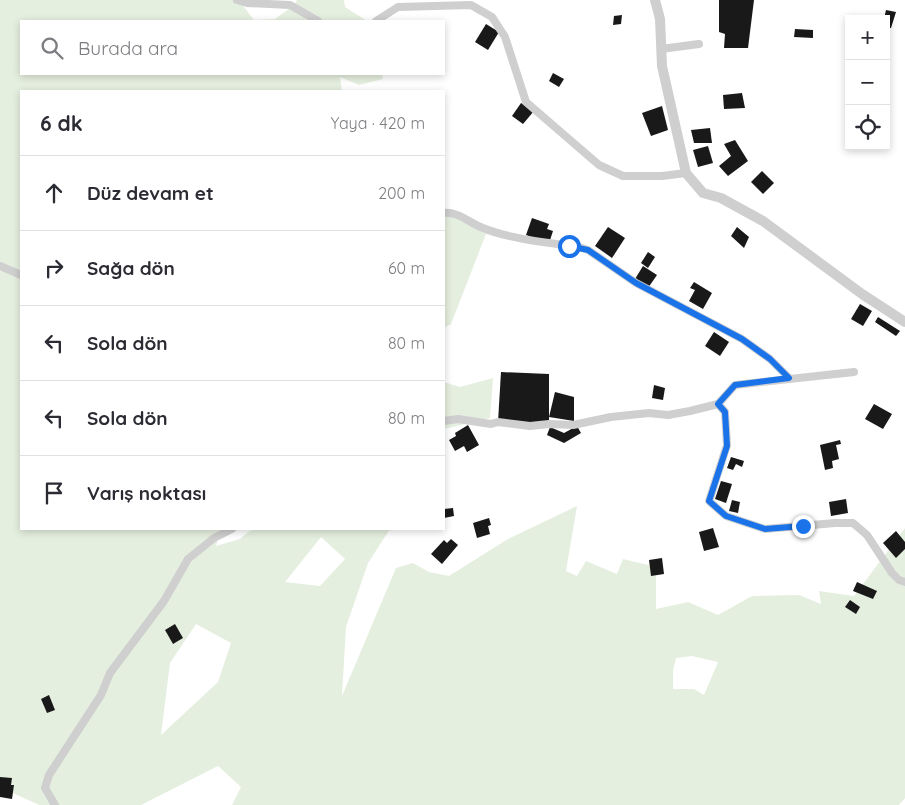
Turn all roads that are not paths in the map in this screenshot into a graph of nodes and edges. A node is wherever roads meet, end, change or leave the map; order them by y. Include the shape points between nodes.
1 (237, 0) edge
2 (655, 0) edge
3 (470, 3) edge
4 (316, 20) edge
5 (378, 20) edge
6 (699, 44) dead end
7 (661, 49) junction
8 (686, 173) junction
9 (445, 213) edge
10 (0, 266) edge
11 (20, 275) edge
12 (905, 322) edge
13 (854, 372) dead end
14 (789, 378) junction
15 (718, 404) junction
16 (445, 421) edge
17 (230, 530) edge
18 (905, 582) edge
19 (55, 805) edge

1 - 4 street via 290,5
2 - 7 street via 660,18
3 - 5 street via 398,7
3 - 8 street via 492,17 504,37 526,102 599,165 622,176
6 - 7 street
7 - 8 street via 670,107
8 - 12 street via 702,193 721,198 763,221
9 - 14 street via 450,212 484,229 588,250 636,283 742,339
10 - 11 street
13 - 14 street
14 - 15 street via 735,385
15 - 16 street via 675,414 611,417 573,425
15 - 18 street via 725,412 727,446 709,501 716,509 726,516 765,529 853,523 867,535 892,573
17 - 19 street via 188,558 164,600 110,673 101,695 49,774 45,788

